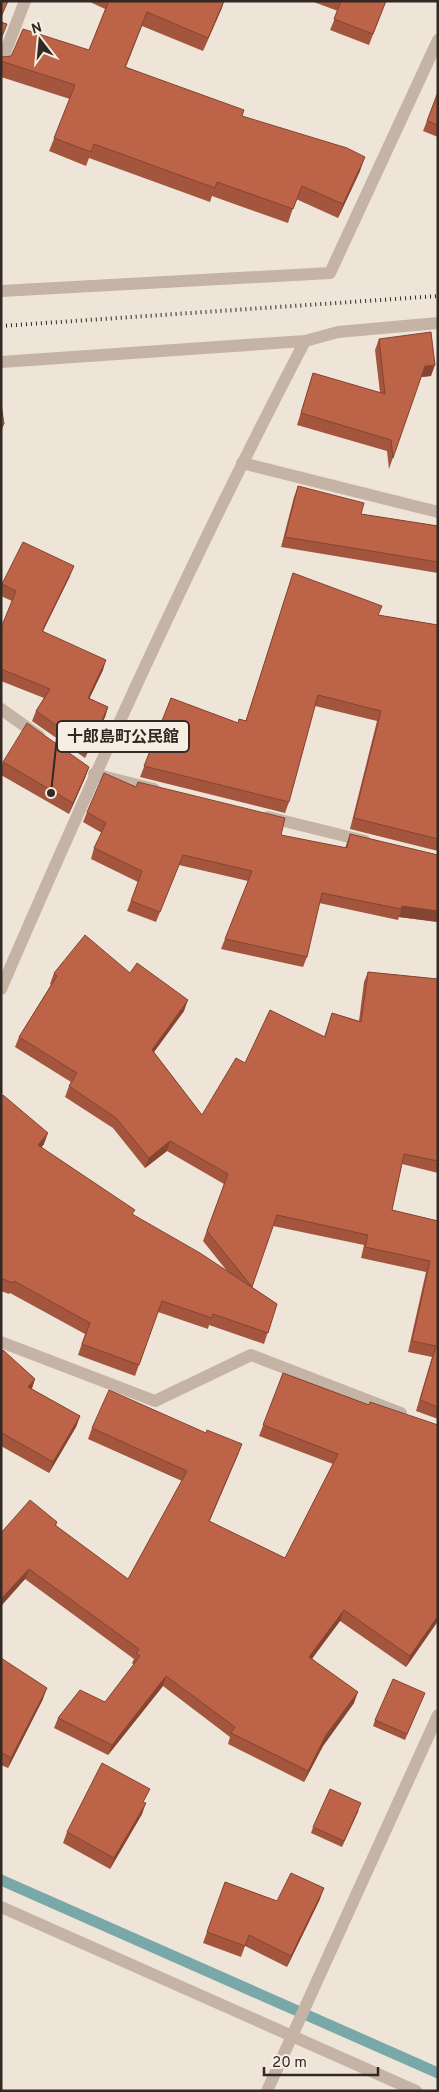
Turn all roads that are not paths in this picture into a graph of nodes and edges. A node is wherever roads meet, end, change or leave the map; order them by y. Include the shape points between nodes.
1 (25, 1) edge
2 (438, 40) edge
3 (1, 63) edge
4 (1, 291) edge
5 (438, 323) edge
6 (306, 341) junction
7 (1, 362) edge
8 (242, 463) junction
9 (438, 512) edge
10 (1, 709) edge
11 (48, 742) edge
12 (91, 772) junction
13 (169, 793) edge
14 (253, 814) edge
15 (373, 843) edge
16 (1, 989) edge
17 (1, 1342) edge
18 (410, 1417) edge
19 (438, 1715) edge
20 (1, 1907) edge
21 (292, 2037) junction
22 (267, 2091) edge
23 (416, 2091) edge

1 - 3 street
2 - 4 street via 330,273
5 - 6 street via 338,332
6 - 7 street
6 - 8 street
8 - 9 street
8 - 12 street
10 - 11 street
12 - 13 street
12 - 16 street
14 - 15 street
17 - 18 street via 155,1401 251,1355
19 - 21 street
20 - 21 street
21 - 22 street
21 - 23 street

